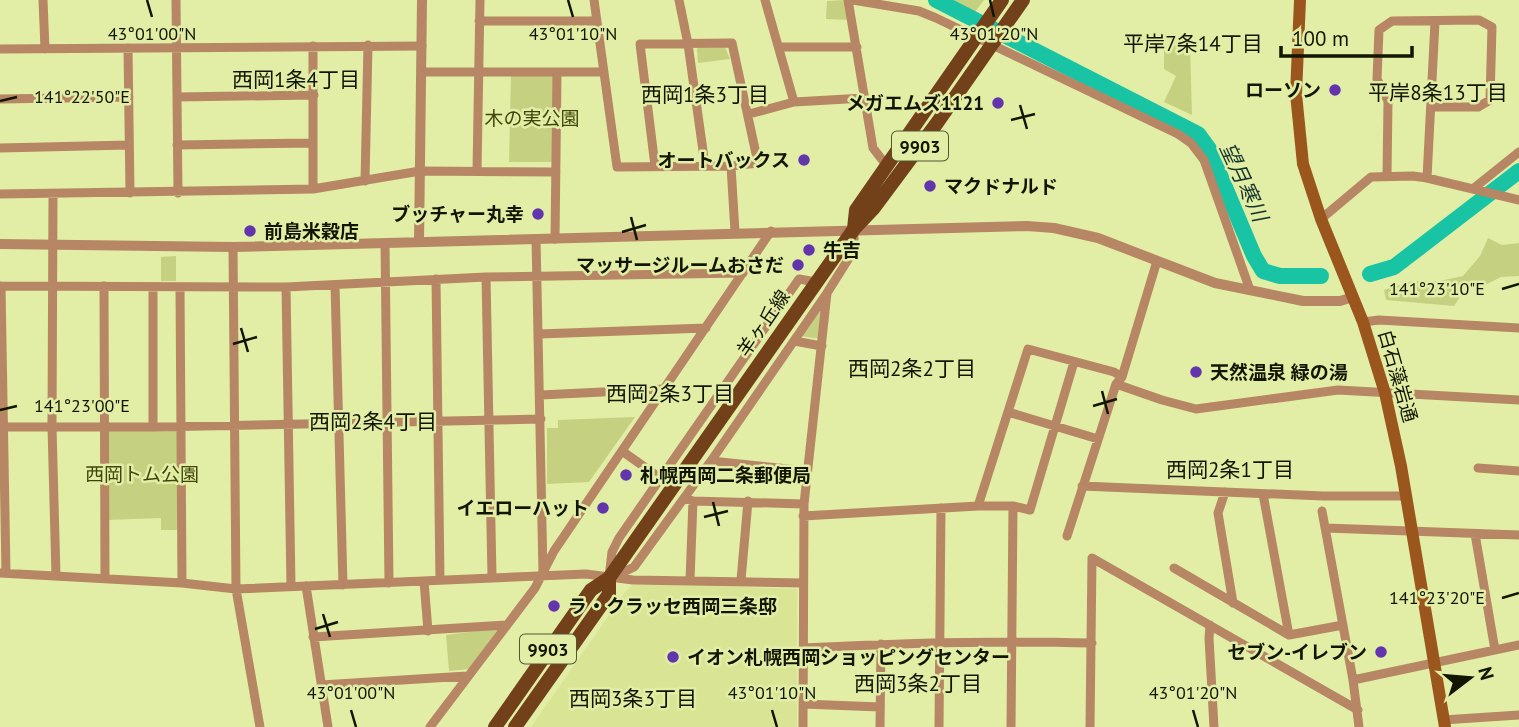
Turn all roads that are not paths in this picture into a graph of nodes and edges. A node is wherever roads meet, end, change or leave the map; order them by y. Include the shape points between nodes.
1 (43, 0) edge
2 (176, 0) edge
3 (422, 0) edge
4 (480, 0) edge
5 (594, 0) edge
6 (679, 0) edge
7 (765, 0) edge
8 (851, 0) edge
9 (1300, 0) edge
10 (1000, 2) edge
11 (1019, 6) edge
12 (480, 21) junction
13 (597, 21) junction
14 (1435, 22) junction
15 (688, 44) junction
16 (368, 45) junction
17 (313, 46) junction
18 (422, 46) junction
19 (779, 47) junction
20 (857, 47) junction
21 (128, 48) junction
22 (176, 48) junction
23 (0, 49) edge
24 (45, 49) junction
25 (479, 71) junction
26 (422, 72) junction
27 (557, 72) junction
28 (603, 72) junction
29 (314, 95) junction
30 (129, 97) junction
31 (177, 97) junction
32 (864, 98) junction
33 (0, 99) edge
34 (794, 102) junction
35 (1433, 107) junction
36 (749, 114) junction
37 (313, 143) junction
38 (129, 145) junction
39 (177, 145) junction
40 (0, 148) edge
41 (1519, 152) edge
42 (705, 165) junction
43 (655, 166) junction
44 (731, 166) junction
45 (887, 166) junction
46 (420, 171) junction
47 (477, 172) junction
48 (556, 172) junction
49 (1387, 176) junction
50 (1427, 178) junction
51 (365, 181) junction
52 (313, 189) junction
53 (1479, 189) junction
54 (130, 193) junction
55 (178, 193) junction
56 (0, 194) edge
57 (53, 194) junction
58 (1519, 200) edge
59 (1321, 219) junction
60 (854, 229) junction
61 (771, 231) junction
62 (735, 233) junction
63 (536, 239) junction
64 (555, 239) junction
65 (419, 242) junction
66 (385, 243) junction
67 (0, 244) edge
68 (53, 245) junction
69 (233, 247) junction
70 (1157, 261) junction
71 (743, 273) junction
72 (537, 276) junction
73 (486, 277) junction
74 (436, 279) junction
75 (386, 281) junction
76 (816, 282) junction
77 (335, 285) junction
78 (1, 286) edge
79 (53, 286) junction
80 (104, 286) junction
81 (286, 286) junction
82 (234, 287) junction
83 (153, 288) junction
84 (180, 288) junction
85 (1250, 290) junction
86 (827, 293) junction
87 (1353, 297) junction
88 (1363, 323) junction
89 (706, 328) junction
90 (1519, 328) edge
91 (0, 334) edge
92 (539, 334) junction
93 (794, 341) junction
94 (822, 346) junction
95 (1074, 362) junction
96 (1119, 381) junction
97 (663, 389) junction
98 (1385, 393) junction
99 (541, 395) junction
100 (1519, 400) edge
101 (1008, 412) junction
102 (541, 419) junction
103 (438, 421) junction
104 (489, 421) junction
105 (288, 423) junction
106 (338, 423) junction
107 (388, 423) junction
108 (235, 425) junction
109 (1054, 425) junction
110 (181, 426) junction
111 (1, 427) edge
112 (52, 427) junction
113 (104, 427) junction
114 (153, 427) junction
115 (1098, 439) junction
116 (622, 452) junction
117 (710, 461) junction
118 (1478, 468) dead end
119 (807, 471) junction
120 (1519, 471) edge
121 (660, 478) junction
122 (1082, 486) junction
123 (1225, 492) junction
124 (1263, 494) junction
125 (1406, 496) junction
126 (688, 499) junction
127 (748, 501) junction
128 (804, 504) junction
129 (978, 506) junction
130 (1013, 506) junction
131 (941, 508) junction
132 (1322, 512) dead end
133 (803, 516) junction
134 (1326, 528) junction
135 (1412, 531) junction
136 (1475, 534) junction
137 (1519, 535) edge
138 (1067, 536) dead end
139 (1174, 568) dead end
140 (3, 573) edge
141 (542, 575) junction
142 (55, 576) junction
143 (492, 577) junction
144 (105, 578) junction
145 (609, 578) junction
146 (440, 580) junction
147 (690, 580) junction
148 (741, 580) junction
149 (424, 581) junction
150 (182, 583) junction
151 (389, 583) junction
152 (802, 583) junction
153 (343, 585) junction
154 (292, 586) junction
155 (306, 586) junction
156 (236, 589) junction
157 (1233, 603) junction
158 (506, 625) junction
159 (1210, 625) junction
160 (1343, 625) junction
161 (428, 631) junction
162 (1289, 635) junction
163 (313, 637) junction
164 (1013, 640) junction
165 (939, 642) junction
166 (1091, 643) junction
167 (881, 644) junction
168 (1519, 645) edge
169 (803, 648) junction
170 (1494, 650) junction
171 (1434, 663) junction
172 (467, 676) junction
173 (1353, 680) junction
174 (321, 685) junction
175 (803, 704) junction
176 (880, 707) junction
177 (1357, 710) junction
178 (1519, 715) edge
179 (1444, 724) edge
180 (260, 727) edge
181 (328, 727) edge
182 (430, 727) edge
183 (495, 727) edge
184 (516, 727) edge
185 (803, 727) edge
186 (880, 727) edge
187 (939, 727) edge
188 (1011, 727) edge
189 (1090, 727) edge
190 (1214, 727) edge
191 (1359, 727) edge

1 - 24 street
2 - 22 street
3 - 18 street
4 - 12 street
5 - 13 street
6 - 15 street
7 - 19 street
8 - 20 street
8 - 85 street via 919,11 1191,143 1204,160
9 - 59 main road, 白石藻岩通 via 1298,128 1303,164
10 - 45 main road, 羊ヶ丘線 / 9903
11 - 60 main road, 羊ヶ丘線 / 9903
12 - 13 street
12 - 25 street
13 - 28 street
14 - 35 street
14 - 35 street via 1479,20 1492,27 1490,100 1478,107
14 - 49 street via 1392,21 1379,30 1377,79 1388,102
15 - 36 street via 732,43
15 - 42 street
15 - 43 street via 640,44
16 - 17 street
16 - 18 street
16 - 51 street
17 - 22 street
17 - 29 street
18 - 26 street
19 - 20 street
19 - 34 street
20 - 32 street
21 - 22 street
21 - 24 street
21 - 30 street
22 - 31 street
23 - 24 street
25 - 26 street
25 - 27 street
25 - 47 street
26 - 46 street
27 - 28 street
27 - 48 street
28 - 43 street via 617,167
29 - 31 street
29 - 37 street
30 - 33 street
30 - 38 street
31 - 39 street
32 - 34 street
32 - 45 street via 873,148
34 - 36 street
35 - 50 street
36 - 44 street via 758,163
37 - 39 street
37 - 52 street
38 - 40 street
38 - 54 street
39 - 55 street
41 - 53 street
42 - 43 street
42 - 44 street
44 - 62 street
45 - 60 main road, 羊ヶ丘線 / 9903 via 856,210
46 - 47 street
46 - 51 street
46 - 65 street
47 - 48 street
48 - 64 street
49 - 50 street
49 - 59 street via 1371,177
50 - 53 street
51 - 52 street
52 - 55 street
53 - 58 street
54 - 55 street
54 - 57 street
56 - 57 street
57 - 68 street
59 - 87 main road, 白石藻岩通
60 - 61 street
60 - 70 street via 1054,228 1098,238
60 - 76 main road, 羊ヶ丘線 / 9903
60 - 86 street via 855,250
61 - 62 street
61 - 71 street
62 - 64 street
63 - 64 street
63 - 65 street
63 - 72 street
65 - 66 street
66 - 69 street
66 - 75 street
67 - 68 street
68 - 69 street
68 - 79 street
69 - 82 street
70 - 85 street via 1215,283
70 - 96 street
71 - 72 street
71 - 89 street
72 - 73 street
72 - 92 street
73 - 74 street
73 - 104 street
74 - 75 street
74 - 103 street
75 - 77 street
75 - 107 street
76 - 121 street via 799,279
76 - 145 main road, 羊ヶ丘線 / 9903
77 - 81 street
77 - 106 street
78 - 79 street
78 - 91 street
79 - 80 street
79 - 112 street
80 - 83 street
80 - 113 street
81 - 82 street
81 - 105 street
82 - 84 street
82 - 108 street
83 - 84 street
83 - 114 street
84 - 110 street
85 - 87 street via 1303,301
86 - 93 street
86 - 94 street
87 - 88 main road, 白石藻岩通
88 - 90 street via 1379,320
88 - 98 main road, 白石藻岩通
89 - 92 street
89 - 97 street
91 - 111 street
92 - 99 street
93 - 94 street
93 - 117 street
94 - 119 street
95 - 96 street via 1114,372
95 - 101 street via 1028,349
95 - 109 street
96 - 98 street via 1196,409 1338,390
96 - 115 street
97 - 99 street
97 - 116 street
98 - 100 street
98 - 125 main road, 白石藻岩通
99 - 102 street
101 - 109 street
101 - 129 street
102 - 104 street
102 - 141 street
103 - 104 street
103 - 107 street
103 - 146 street
104 - 143 street
105 - 106 street
105 - 108 street
105 - 154 street
106 - 107 street
106 - 153 street
107 - 151 street
108 - 110 street
108 - 156 street
109 - 115 street
109 - 130 street via 1030,510
110 - 114 street
110 - 150 street
111 - 112 street
111 - 140 street
112 - 113 street
112 - 142 street
113 - 114 street
113 - 144 street
115 - 122 street
116 - 121 street
116 - 141 street
117 - 119 street
117 - 126 street
118 - 120 street
119 - 128 street
121 - 145 street via 612,552
122 - 123 street
122 - 138 street
123 - 124 street
123 - 157 street via 1218,513
124 - 125 street
124 - 162 street
125 - 135 main road, 白石藻岩通
126 - 127 street
126 - 145 street via 635,567
126 - 147 street
127 - 128 street
127 - 148 street
128 - 133 street
129 - 130 street
129 - 131 street
130 - 164 street
131 - 133 street
131 - 165 street
132 - 134 street
133 - 152 street
134 - 135 street
134 - 160 street
135 - 136 street
135 - 171 main road, 白石藻岩通
136 - 137 street
136 - 170 street
139 - 157 street
140 - 142 street
141 - 143 street
141 - 145 street
141 - 158 street
142 - 144 street
143 - 146 street
144 - 150 street
145 - 147 street
145 - 183 main road, 羊ヶ丘線 / 9903 via 591,590
145 - 184 main road, 羊ヶ丘線 / 9903 via 609,594
146 - 149 street
147 - 148 street
148 - 152 street
149 - 151 street
149 - 161 street
150 - 156 street
151 - 153 street
152 - 169 street
153 - 155 street
154 - 155 street
154 - 156 street
155 - 163 street
156 - 180 street
157 - 162 street
158 - 161 street
158 - 172 street
159 - 166 street via 1092,558
159 - 177 street
159 - 190 street
160 - 162 street
160 - 173 street
161 - 163 street
163 - 174 street
164 - 165 street
164 - 166 street
164 - 188 street
165 - 167 street
165 - 187 street
166 - 189 street
167 - 169 street
167 - 176 street
168 - 170 street
169 - 175 street
170 - 171 street
171 - 173 street
171 - 179 main road, 白石藻岩通
172 - 174 street
172 - 182 street
173 - 177 street
174 - 181 street
175 - 176 street
175 - 185 street
176 - 186 street
177 - 191 street
178 - 179 street

